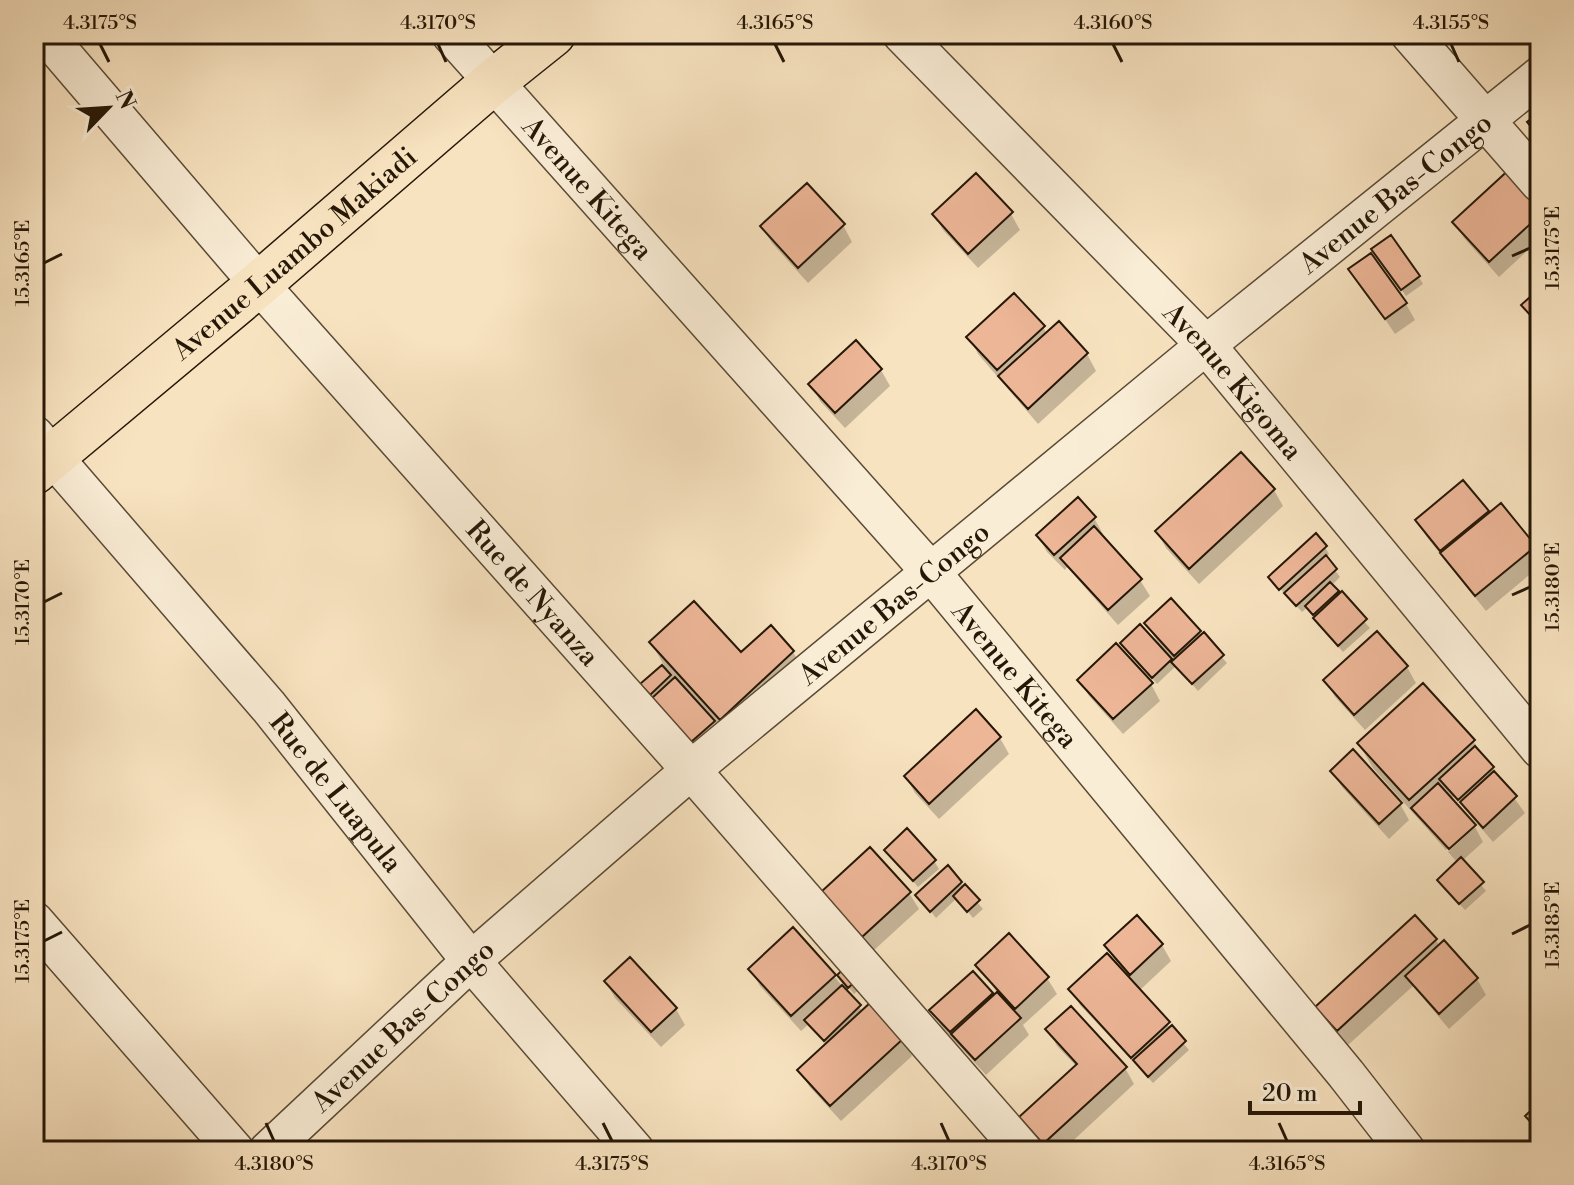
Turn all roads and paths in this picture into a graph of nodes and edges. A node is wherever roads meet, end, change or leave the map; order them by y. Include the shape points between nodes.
1 (45, 34) edge
2 (451, 34) edge
3 (553, 34) edge
4 (902, 34) edge
5 (1410, 34) edge
6 (1540, 76) edge
7 (493, 82) junction
8 (1485, 121) junction
9 (1540, 183) edge
10 (259, 284) junction
11 (1206, 345) junction
12 (40, 454) edge
13 (930, 571) junction
14 (1540, 749) edge
15 (691, 770) junction
16 (34, 921) edge
17 (471, 961) junction
18 (235, 1151) edge
19 (268, 1151) edge
20 (635, 1151) edge
21 (1023, 1151) edge
22 (1406, 1151) edge

1 - 10 street, Rue de Nyanza
2 - 7 street, Avenue Kitega
3 - 7 main road, Avenue Luambo Makiadi
4 - 11 street, Avenue Kigoma
5 - 8 street
6 - 8 street, Avenue Bas-Congo
7 - 10 main road, Avenue Luambo Makiadi
7 - 13 street, Avenue Kitega
8 - 9 street
8 - 11 street, Avenue Bas-Congo
10 - 12 main road, Avenue Luambo Makiadi
10 - 15 street, Rue de Nyanza
11 - 13 street, Avenue Bas-Congo
11 - 14 street, Avenue Kigoma
12 - 17 street, Rue de Luapula via 269,707
13 - 15 street, Avenue Bas-Congo
13 - 22 street, Avenue Kitega
15 - 17 street, Avenue Bas-Congo
15 - 21 street, Rue de Nyanza
16 - 18 street
17 - 19 street, Avenue Bas-Congo
17 - 20 street, Rue de Luapula

